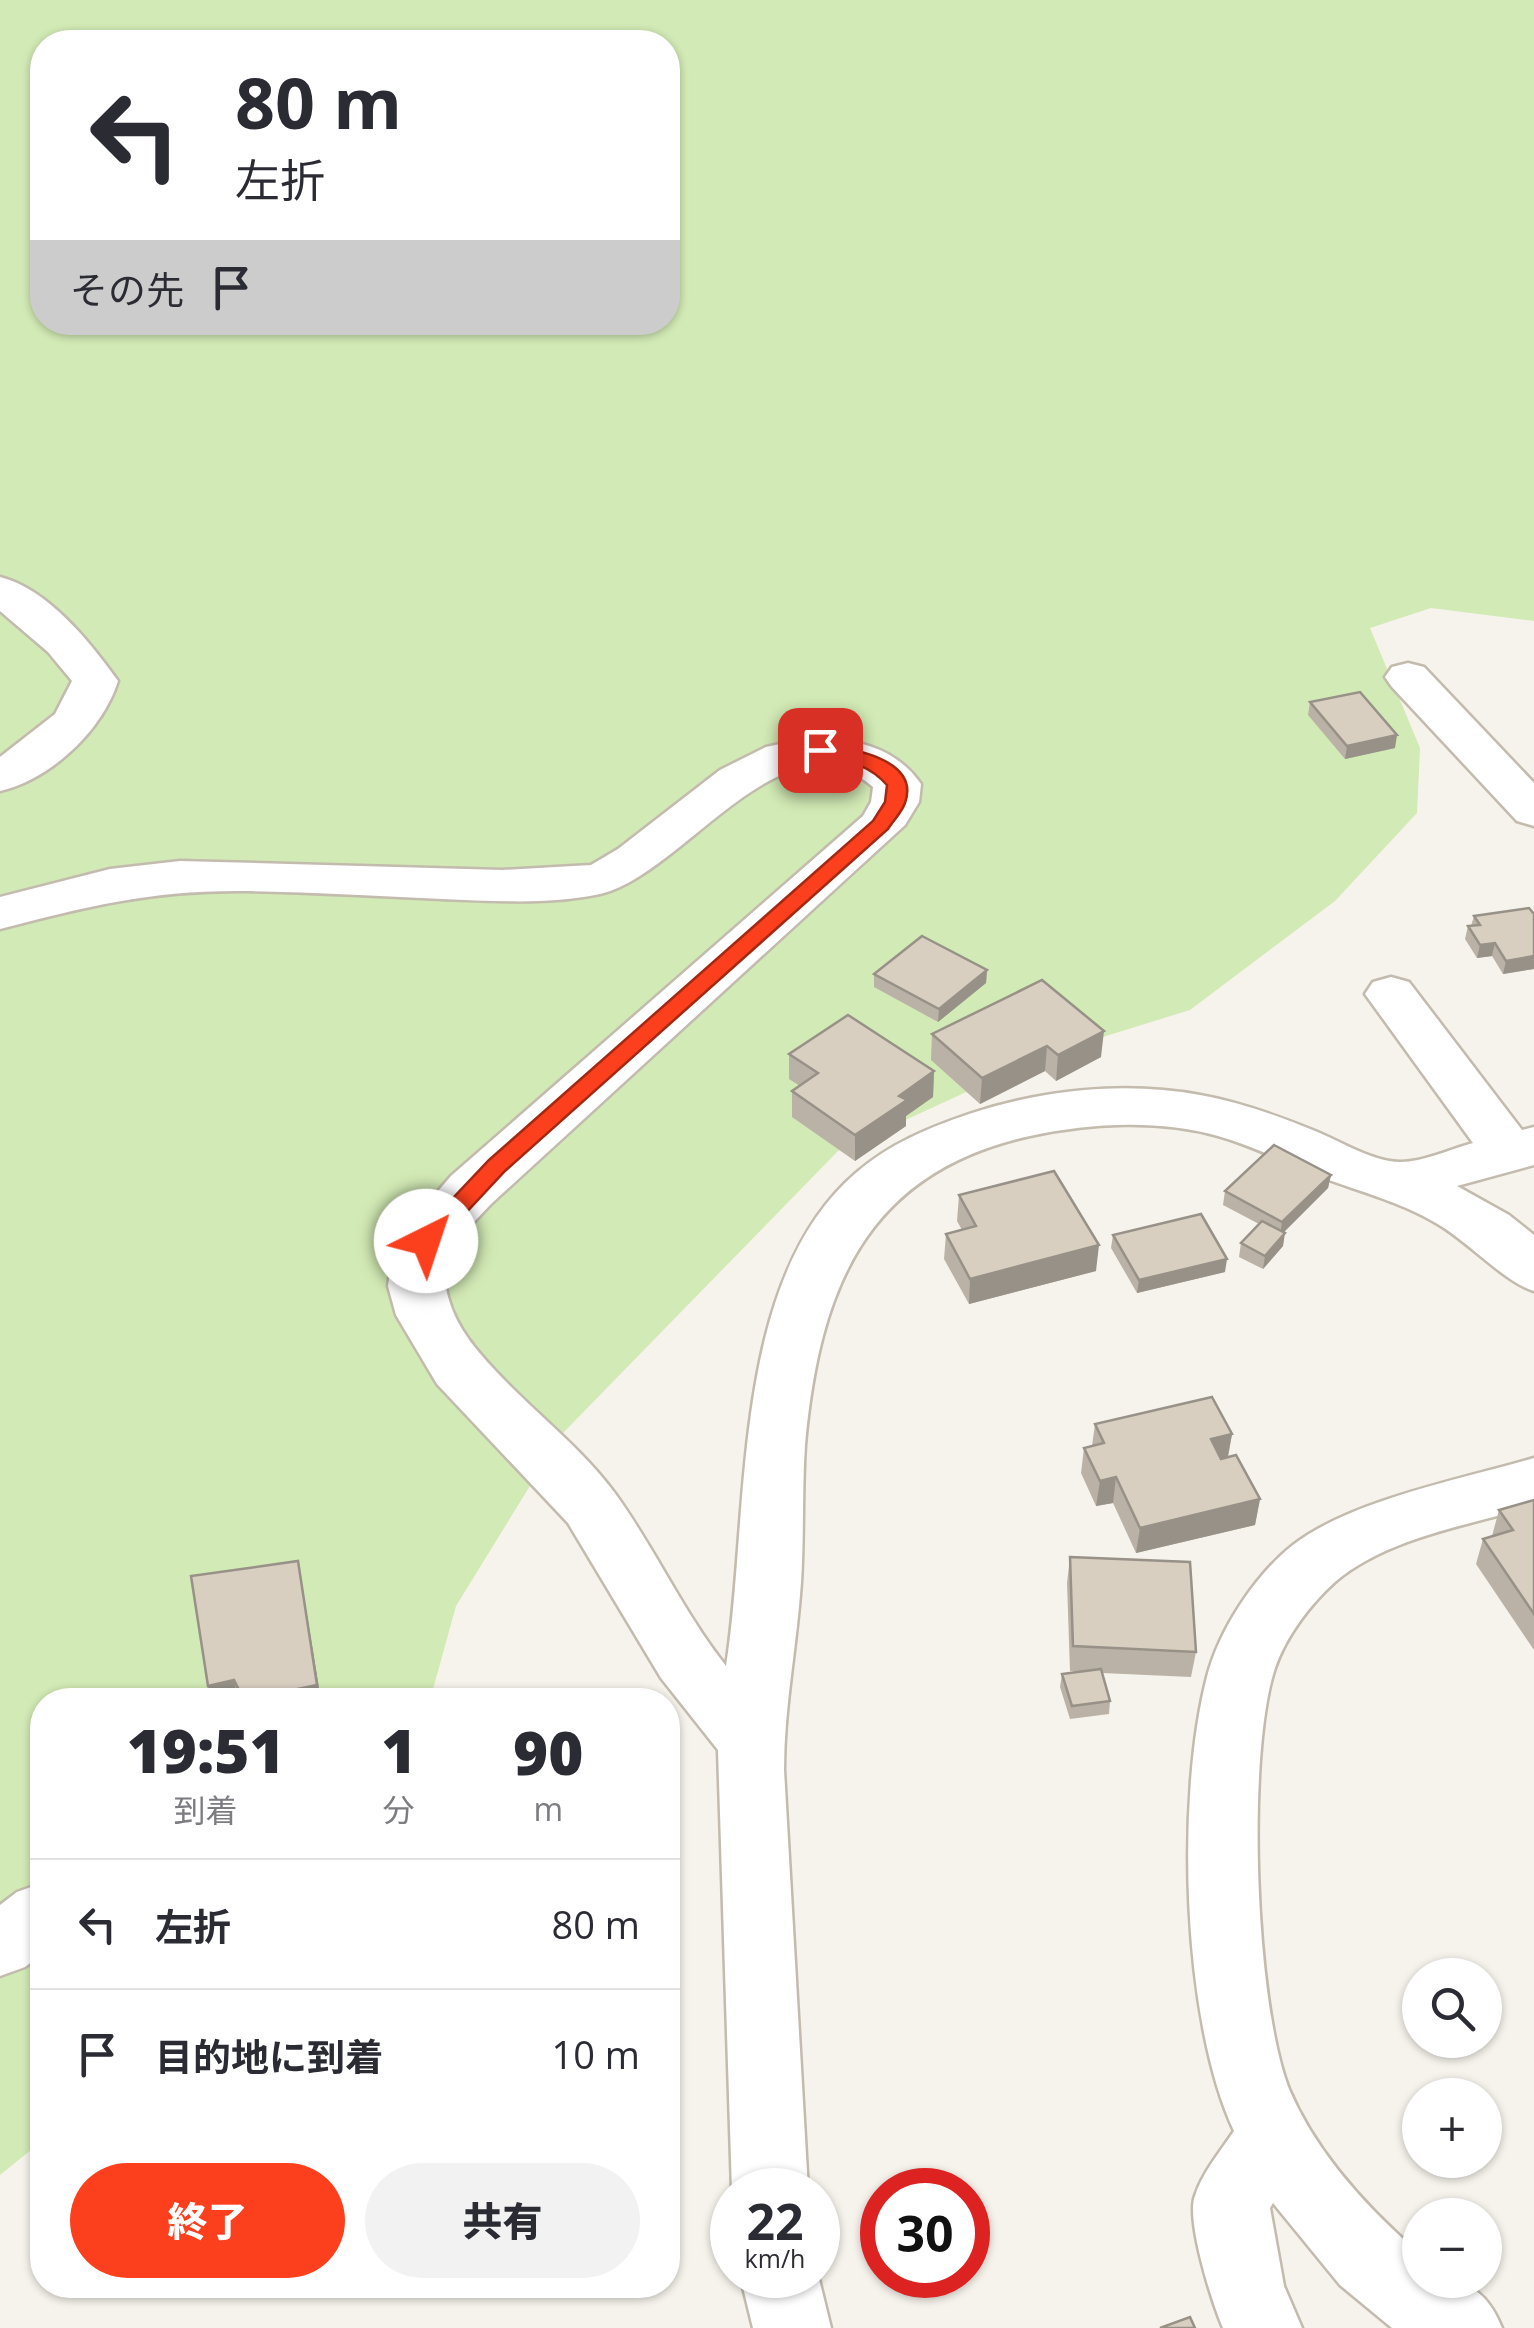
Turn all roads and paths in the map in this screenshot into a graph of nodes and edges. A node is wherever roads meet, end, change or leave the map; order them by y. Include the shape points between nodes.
1 (0, 590) edge
2 (1408, 677) dead end
3 (0, 777) edge
4 (1534, 811) edge
5 (0, 912) edge
6 (1391, 994) dead end
7 (1522, 1149) edge
8 (1399, 1182) junction
9 (1534, 1270) edge
10 (1534, 1482) edge
11 (751, 1742) junction
12 (30, 1923) edge
13 (0, 1945) edge
14 (1274, 2134) junction
15 (769, 2168) edge
16 (785, 2298) edge
17 (792, 2328) edge
18 (1263, 2328) edge
19 (1464, 2328) edge

1 - 3 street via 48,626 95,681 91,702 31,759
2 - 4 street
5 - 11 street via 148,879 509,884 601,878 628,866 742,778 788,753 854,754 882,767 897,784 895,802 880,825 471,1190 426,1241 416,1282 430,1329 481,1393 574,1485 624,1552 685,1660
6 - 7 street
7 - 8 street
8 - 9 street via 1446,1204
8 - 11 street via 1220,1115 1150,1107 1083,1107 1028,1119 946,1143 890,1171 845,1221 811,1289 782,1397
10 - 14 street via 1356,1538 1315,1563 1280,1601 1241,1672 1227,1739 1234,2011 1254,2092
11 - 15 street
12 - 13 street
14 - 18 street via 1231,2202 1246,2290
14 - 19 street via 1308,2194 1346,2238 1419,2304
16 - 17 street

